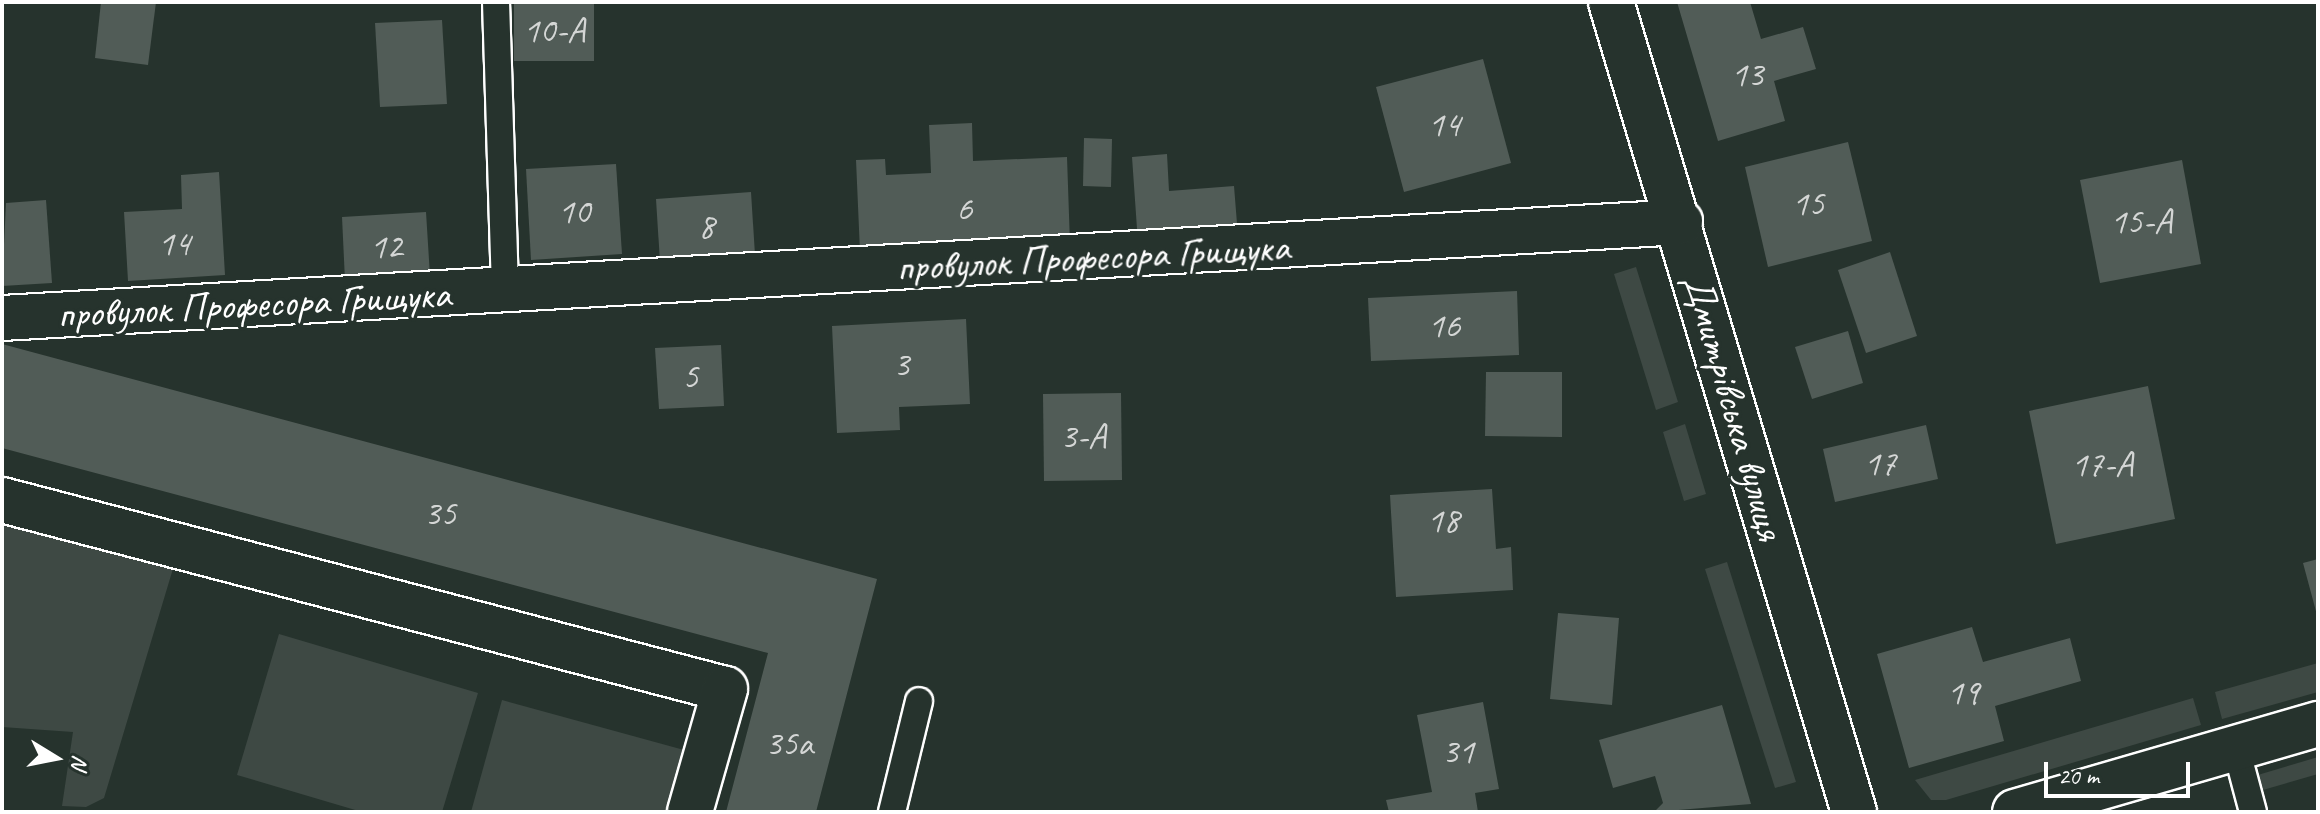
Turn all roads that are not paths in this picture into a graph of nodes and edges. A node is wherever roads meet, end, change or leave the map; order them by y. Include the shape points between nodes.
1 (496, 2) edge
2 (1611, 2) edge
3 (1680, 222) junction
4 (505, 289) junction
5 (2, 318) edge
6 (2, 500) edge
7 (919, 701) dead end
8 (2318, 724) edge
9 (2236, 748) junction
10 (690, 812) edge
11 (892, 812) edge
12 (1854, 812) edge
13 (2015, 812) edge
14 (2253, 812) edge

1 - 4 lane, провулок Професора Грищука
2 - 3 street, Дмитрівська вулиця
3 - 4 street, провулок Професора Грищука
3 - 12 street, Дмитрівська вулиця
4 - 5 street, провулок Професора Грищука
6 - 10 street via 725,689
7 - 11 lane
8 - 9 street
9 - 13 street
9 - 14 lane

